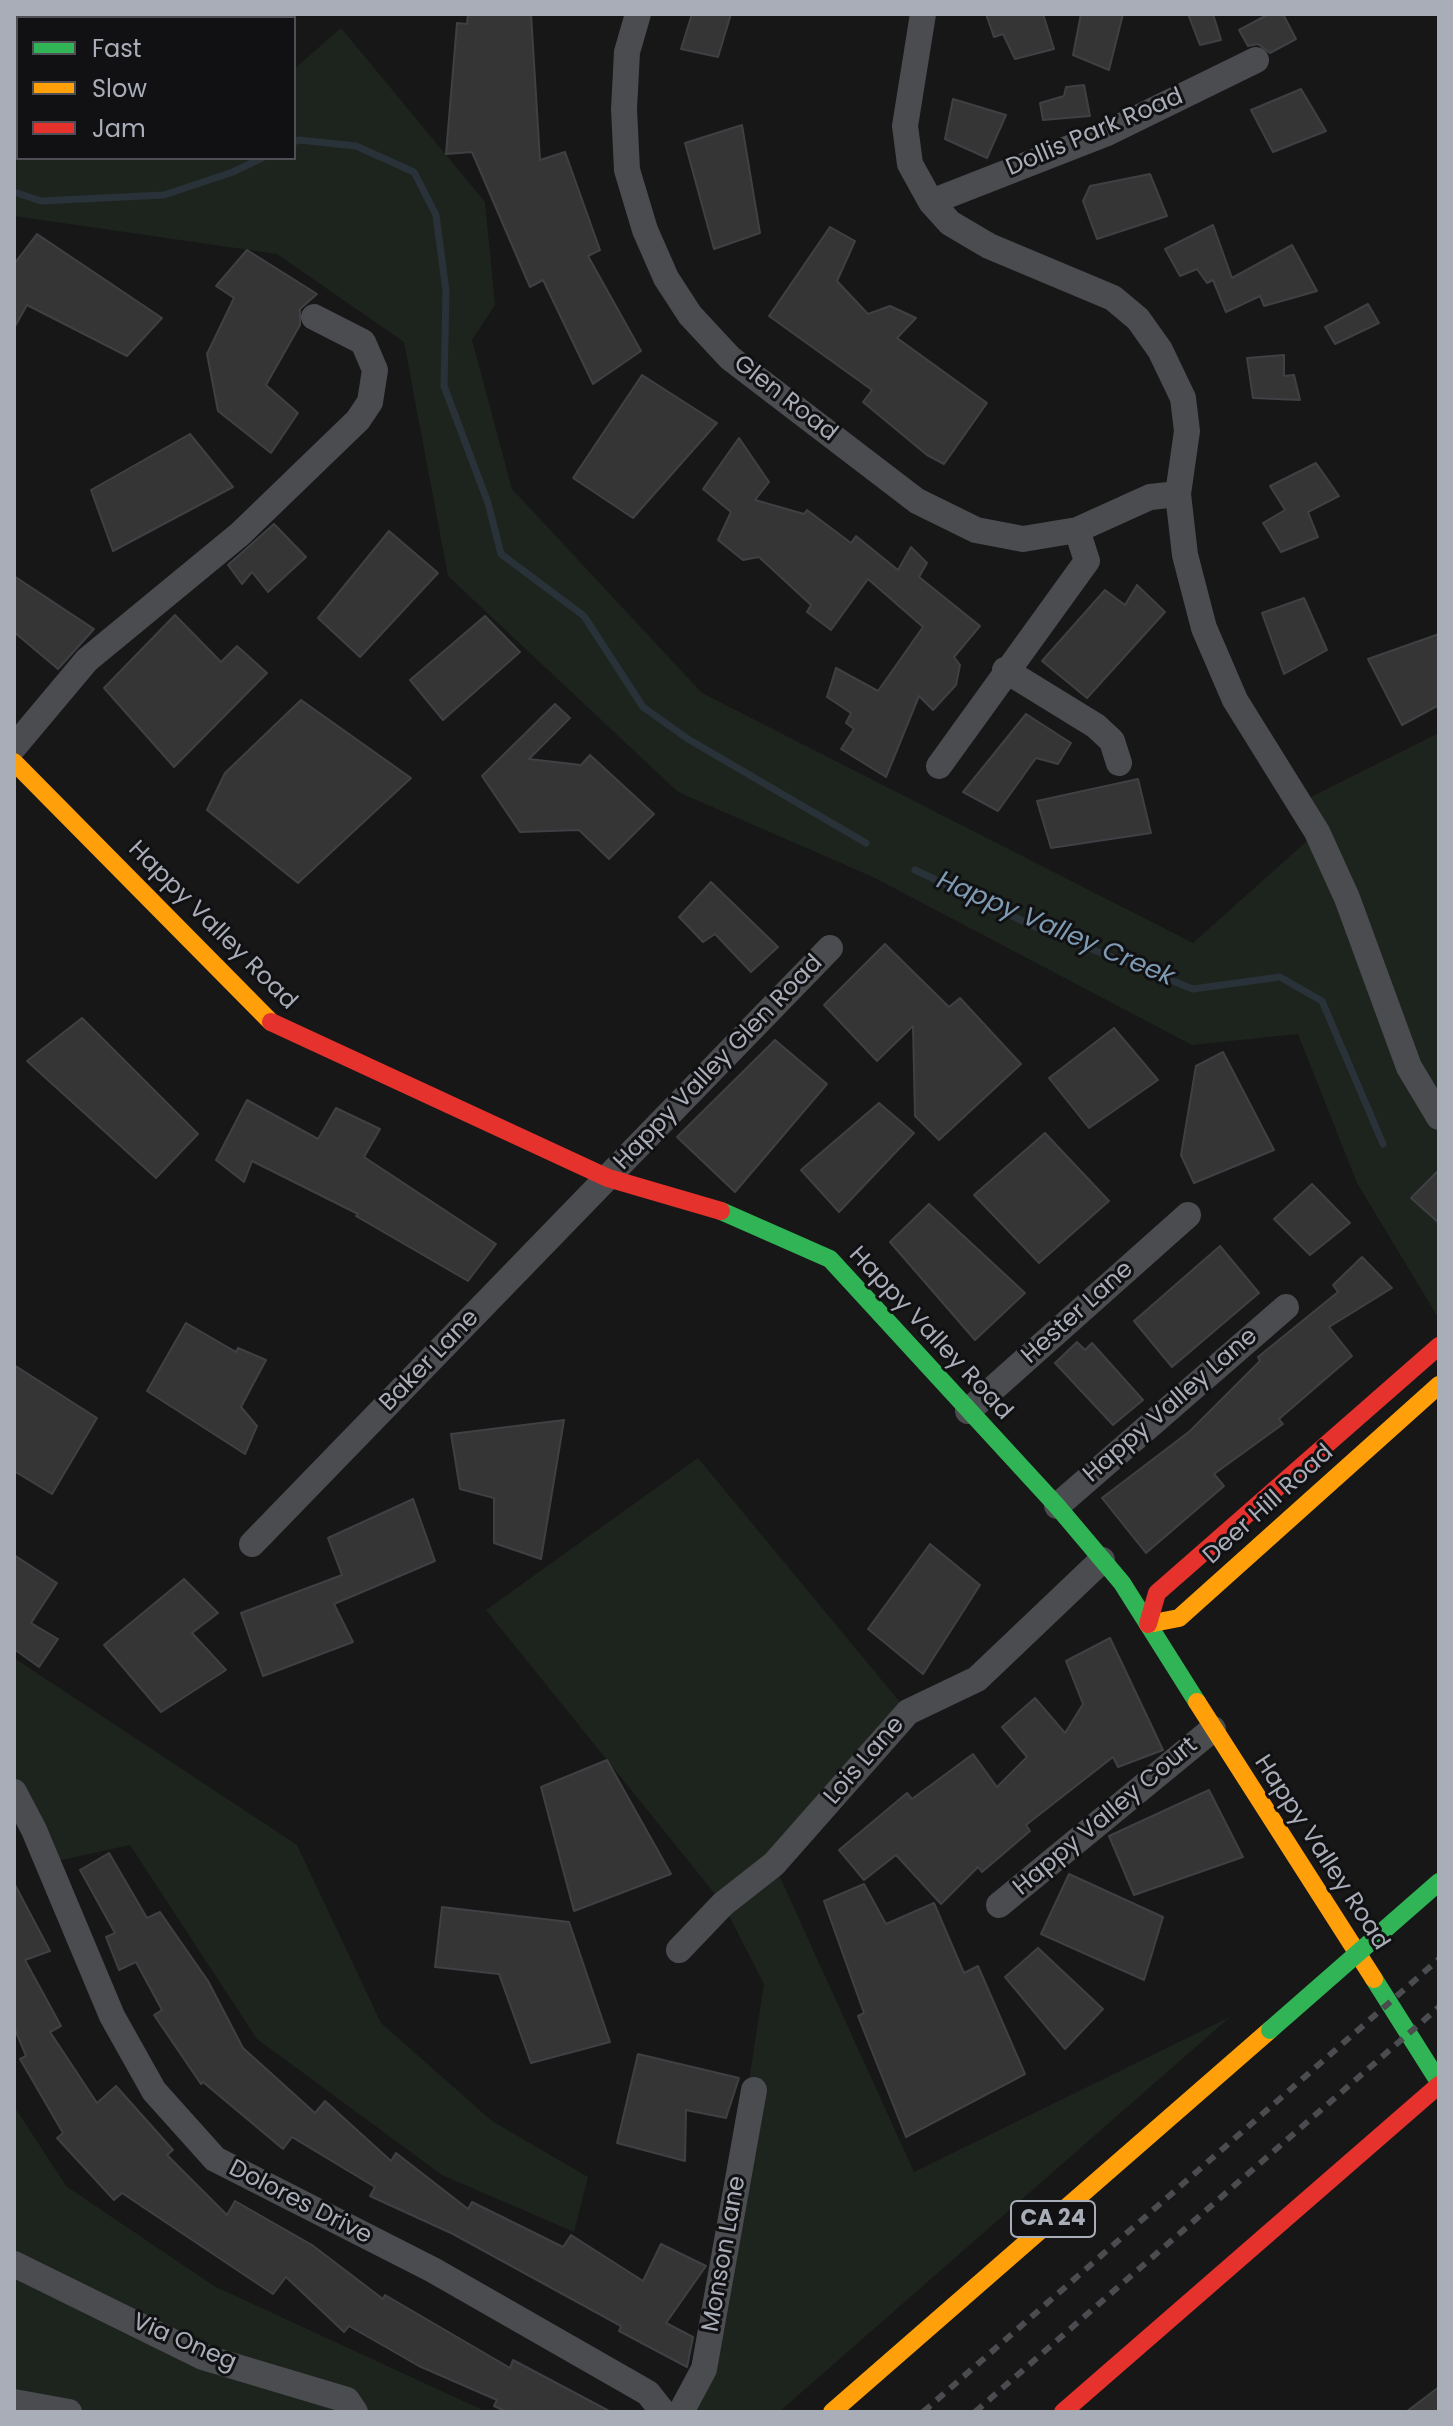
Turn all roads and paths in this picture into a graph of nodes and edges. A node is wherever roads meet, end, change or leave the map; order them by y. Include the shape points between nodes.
1 (638, 14) edge
2 (923, 14) edge
3 (1256, 60) dead end
4 (931, 202) junction
5 (314, 317) dead end
6 (1178, 494) junction
7 (1077, 530) junction
8 (1005, 670) junction
9 (14, 747) edge
10 (14, 762) edge
11 (1119, 763) dead end
12 (939, 766) dead end
13 (830, 948) dead end
14 (1439, 1117) edge
15 (608, 1178) junction
16 (1188, 1215) dead end
17 (1286, 1307) dead end
18 (1439, 1346) edge
19 (1439, 1385) edge
20 (968, 1411) junction
21 (1057, 1506) junction
22 (252, 1544) dead end
23 (1102, 1560) junction
24 (1148, 1624) junction
25 (1213, 1729) junction
26 (14, 1792) edge
27 (1439, 1882) edge
28 (999, 1905) dead end
29 (679, 1950) dead end
30 (1439, 2083) edge
31 (754, 2090) dead end
32 (14, 2264) edge
33 (14, 2402) edge
34 (834, 2410) edge
35 (69, 2412) edge
36 (355, 2412) edge
37 (663, 2412) edge
38 (681, 2412) edge
39 (1063, 2412) edge

1 - 7 street, Glen Road via 627,52 627,170 650,242 690,315 730,358 917,501 976,530 1023,539
2 - 4 street via 905,126 910,164
3 - 4 street, Dollis Park Road via 1105,134
4 - 6 street via 950,223 989,246 1113,298 1138,319 1183,398 1187,431
5 - 9 street via 363,342 375,370 370,402 358,420 240,534 87,660
6 - 7 street, Glen Road via 1150,497
6 - 14 street via 1185,555 1204,628 1235,700 1317,832 1409,1067
7 - 8 street via 1087,561
8 - 11 street via 1096,726 1112,741
8 - 12 street
10 - 15 main road, Happy Valley Road via 276,1027
13 - 15 street, Happy Valley Glen Road
15 - 20 main road, Happy Valley Road via 717,1209 830,1259
15 - 22 street, Baker Lane
16 - 20 street, Hester Lane
17 - 21 street, Happy Valley Lane
18 - 24 main road, Deer Hill Road via 1157,1593
19 - 24 main road, Deer Hill Road via 1179,1618
20 - 21 main road, Happy Valley Road
21 - 23 main road, Happy Valley Road
23 - 24 main road, Happy Valley Road
23 - 29 street, Lois Lane via 977,1679 908,1712 774,1864 723,1904
24 - 25 main road, Happy Valley Road
25 - 28 street, Happy Valley Court
25 - 30 main road, Happy Valley Road
26 - 37 street, Dolores Drive via 112,2016 154,2091 215,2159 433,2270 648,2393
27 - 34 main road, CA 24, bridge
30 - 39 main road
31 - 38 street, Monson Lane via 704,2369
32 - 36 street, Via Oneg via 203,2357 347,2400
33 - 35 street

